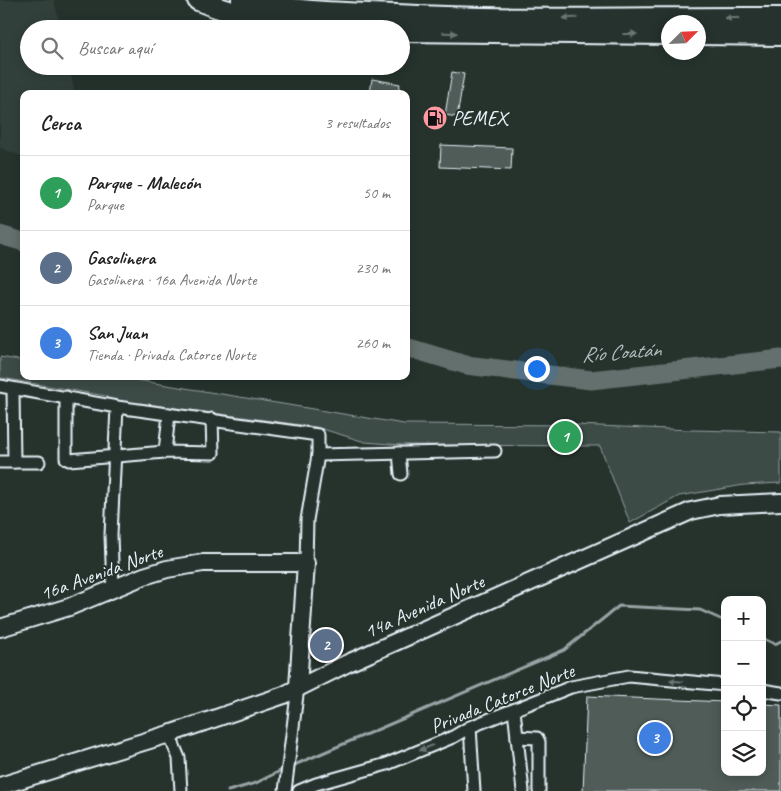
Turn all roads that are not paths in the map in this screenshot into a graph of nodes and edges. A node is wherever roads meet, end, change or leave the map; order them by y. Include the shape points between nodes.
1 (242, 0) edge
2 (200, 1) edge
3 (781, 18) edge
4 (260, 20) edge
5 (410, 31) edge
6 (661, 34) edge
7 (706, 34) edge
8 (781, 35) edge
9 (0, 386) edge
10 (13, 389) junction
11 (66, 397) junction
12 (116, 407) junction
13 (169, 414) junction
14 (212, 419) junction
15 (495, 451) dead end
16 (165, 452) junction
17 (399, 453) junction
18 (318, 455) junction
19 (114, 456) junction
20 (0, 462) edge
21 (14, 462) junction
22 (38, 462) dead end
23 (400, 474) dead end
24 (781, 502) edge
25 (306, 563) junction
26 (113, 589) junction
27 (0, 628) edge
28 (301, 656) junction
29 (322, 675) junction
30 (721, 685) edge
31 (298, 687) junction
32 (766, 691) edge
33 (781, 693) edge
34 (514, 710) junction
35 (470, 727) junction
36 (169, 734) junction
37 (517, 737) junction
38 (286, 785) edge
39 (0, 786) edge
40 (181, 791) edge
41 (299, 791) edge
42 (474, 791) edge
43 (523, 791) edge
44 (539, 791) edge

3 -> 1 highway via 484,19 327,12
2 - 4 highway
5 -> 6 highway
7 - 8 highway
9 - 10 street
10 - 11 street
10 - 21 street
11 - 12 street
11 - 19 street via 66,458
12 - 13 street
12 - 19 street
13 - 14 street
13 - 16 street
14 - 16 street via 213,453
14 - 18 street via 318,435
15 - 17 street
16 - 19 street
17 - 18 street
17 - 23 street
18 - 25 street via 307,520
19 - 26 street
20 - 21 street
21 - 22 street
24 - 29 main road, 14a Avenida Norte via 720,505 691,511
25 - 26 main road, 16a Avenida Norte via 194,565 167,569
25 - 28 main road
26 - 27 main road, 16a Avenida Norte via 69,607
28 - 29 main road
28 - 31 main road
29 - 31 main road, 14a Avenida Norte
30 -> 34 street, Privada Catorce Norte via 629,676 571,687
31 - 36 main road, 14a Avenida Norte via 284,695
31 - 38 street
32 - 33 street
34 - 35 street, Privada Catorce Norte
34 - 37 street
35 -> 41 street, Privada Catorce Norte via 387,764
35 - 42 street
36 - 39 main road, 14a Avenida Norte
36 - 40 street via 179,758
37 - 43 street
37 - 44 street via 537,738 539,742

